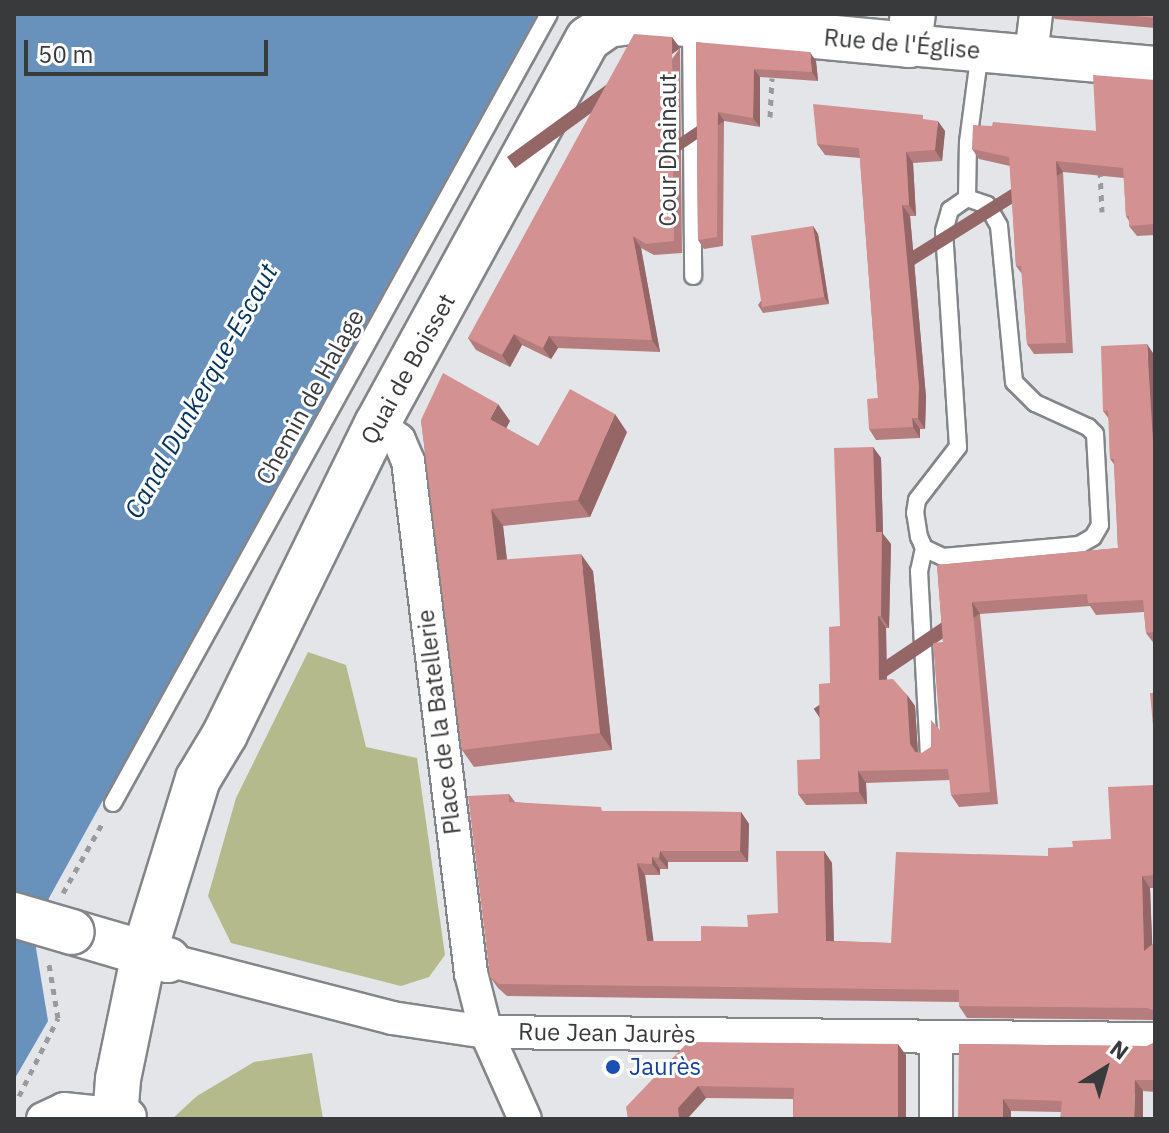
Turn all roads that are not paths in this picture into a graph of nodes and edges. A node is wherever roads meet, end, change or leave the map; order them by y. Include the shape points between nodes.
1 (549, 14) edge
2 (1036, 14) edge
3 (603, 21) edge
4 (691, 23) junction
5 (911, 30) edge
6 (980, 51) junction
7 (1031, 55) junction
8 (1155, 67) edge
9 (967, 198) junction
10 (693, 276) dead end
11 (377, 424) junction
12 (924, 548) junction
13 (929, 754) edge
14 (113, 803) dead end
15 (14, 915) edge
16 (156, 956) junction
17 (486, 1032) junction
18 (936, 1037) junction
19 (1155, 1039) edge
20 (123, 1117) edge
21 (43, 1119) edge
22 (525, 1119) edge
23 (936, 1119) edge

1 - 14 lane, Chemin de Halage
2 - 7 street
3 - 4 main road, Rue de l'Église
3 - 11 main road, Quai de Boisset via 580,51
4 - 5 main road, Rue de l'Église
4 - 10 lane, Cour Dhainaut
5 - 6 street, Rue de l'Église
6 - 7 street, Rue de l'Église
6 - 9 lane
7 - 8 street, Rue de l'Église
9 - 12 lane via 950,210 944,231 958,447 917,500 915,523
9 - 12 lane via 987,205 999,226 1014,382 1035,403 1095,434 1100,525 1079,545 943,557
11 - 16 main road, Quai de Boisset via 190,801
11 - 17 street, Place de la Batellerie via 399,440 408,461 467,951
12 - 13 lane via 919,571
15 - 16 main road, Rue Jean Jaurès, bridge
16 - 17 street, Rue Jean Jaurès via 392,1018
16 - 20 main road, Quai de Boisset via 120,1068
17 - 18 street, Rue Jean Jaurès
17 - 22 street, Place de la Batellerie
18 - 19 street, Rue Jean Jaurès
18 - 23 street
20 - 21 street via 64,1109

